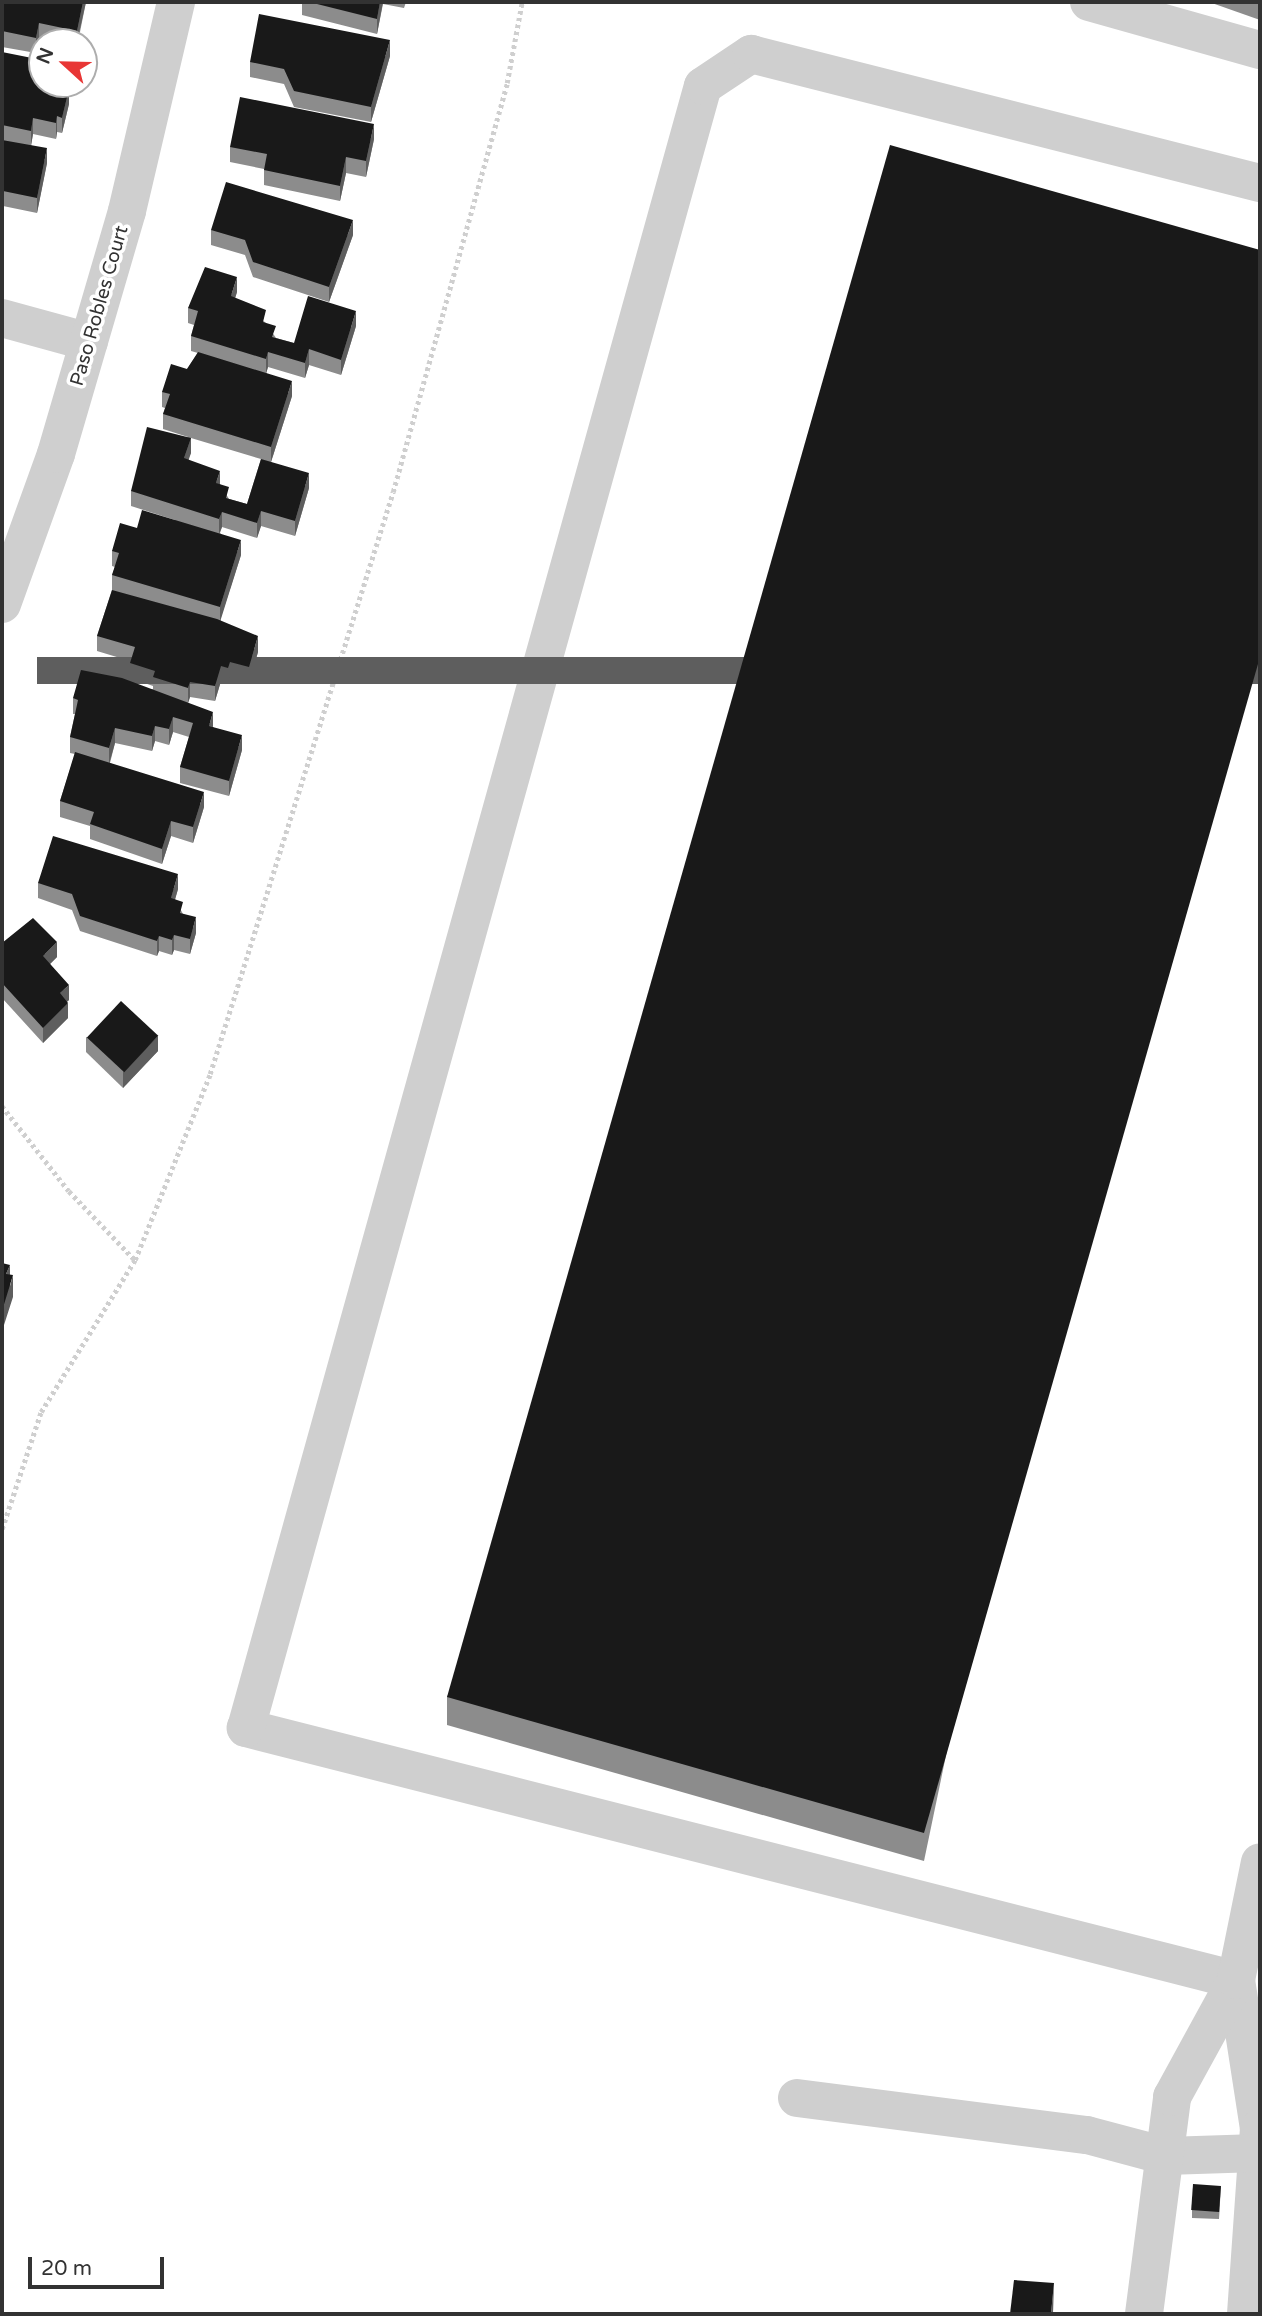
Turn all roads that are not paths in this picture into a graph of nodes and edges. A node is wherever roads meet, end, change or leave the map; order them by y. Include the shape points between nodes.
1 (176, 2) edge
2 (1089, 2) edge
3 (1139, 8) edge
4 (1260, 50) edge
5 (1260, 183) edge
6 (2, 318) edge
7 (89, 342) junction
8 (2, 604) edge
9 (1260, 1862) edge
10 (1236, 1980) junction
11 (797, 2098) dead end
12 (1258, 2153) junction
13 (1166, 2156) junction
14 (1144, 2314) edge
15 (1246, 2314) edge

1 - 7 street, Paso Robles Court via 127,211
2 - 3 street
3 - 4 street
5 - 10 street via 751,54 703,86 246,1728
6 - 7 street
7 - 8 street, Paso Robles Court via 56,454
9 - 10 street
10 - 12 street via 1259,2128
10 - 13 street via 1172,2097
11 - 13 street via 1087,2135
12 - 13 street
12 - 15 street
13 - 14 street

